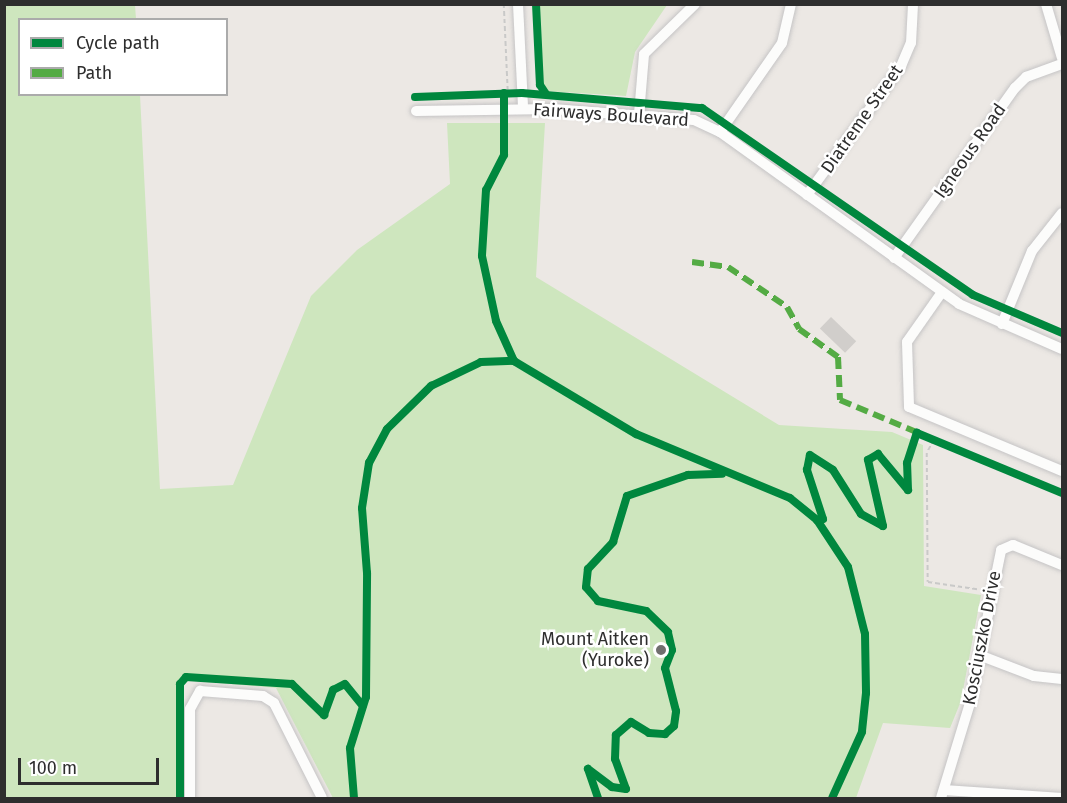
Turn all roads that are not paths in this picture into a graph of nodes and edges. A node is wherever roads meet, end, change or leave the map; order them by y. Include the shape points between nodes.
1 (518, 4) edge
2 (696, 4) edge
3 (791, 4) edge
4 (913, 4) edge
5 (1046, 4) edge
6 (1062, 58) edge
7 (1062, 64) edge
8 (523, 108) junction
9 (416, 111) dead end
10 (639, 114) junction
11 (720, 132) junction
12 (807, 195) junction
13 (1062, 213) edge
14 (894, 258) junction
15 (942, 292) junction
16 (1002, 324) junction
17 (1062, 349) edge
18 (1062, 471) edge
19 (1062, 565) edge
20 (979, 655) junction
21 (1062, 680) edge
22 (943, 794) edge
23 (190, 798) edge
24 (322, 798) edge
25 (1059, 798) edge

1 - 8 street
2 - 10 street via 644,54
3 - 11 street via 782,43
4 - 12 street, Diatreme Street via 910,43 902,66
5 - 6 street
7 - 14 street, Igneous Road via 1026,77 1015,88
8 - 9 street, Fairways Boulevard
8 - 10 street, Fairways Boulevard
10 - 11 street, Fairways Boulevard via 683,118
11 - 12 street, Fairways Boulevard
12 - 14 street, Fairways Boulevard
13 - 16 street via 1032,251
14 - 15 street, Fairways Boulevard
15 - 16 street, Fairways Boulevard
15 - 18 street via 907,342 909,407
16 - 17 street, Fairways Boulevard
19 - 20 street, Kosciuszko Drive via 1005,546
20 - 21 street via 1034,676
20 - 22 street, Kosciuszko Drive
22 - 25 street
23 - 24 street via 192,697 200,691 263,696 273,703

